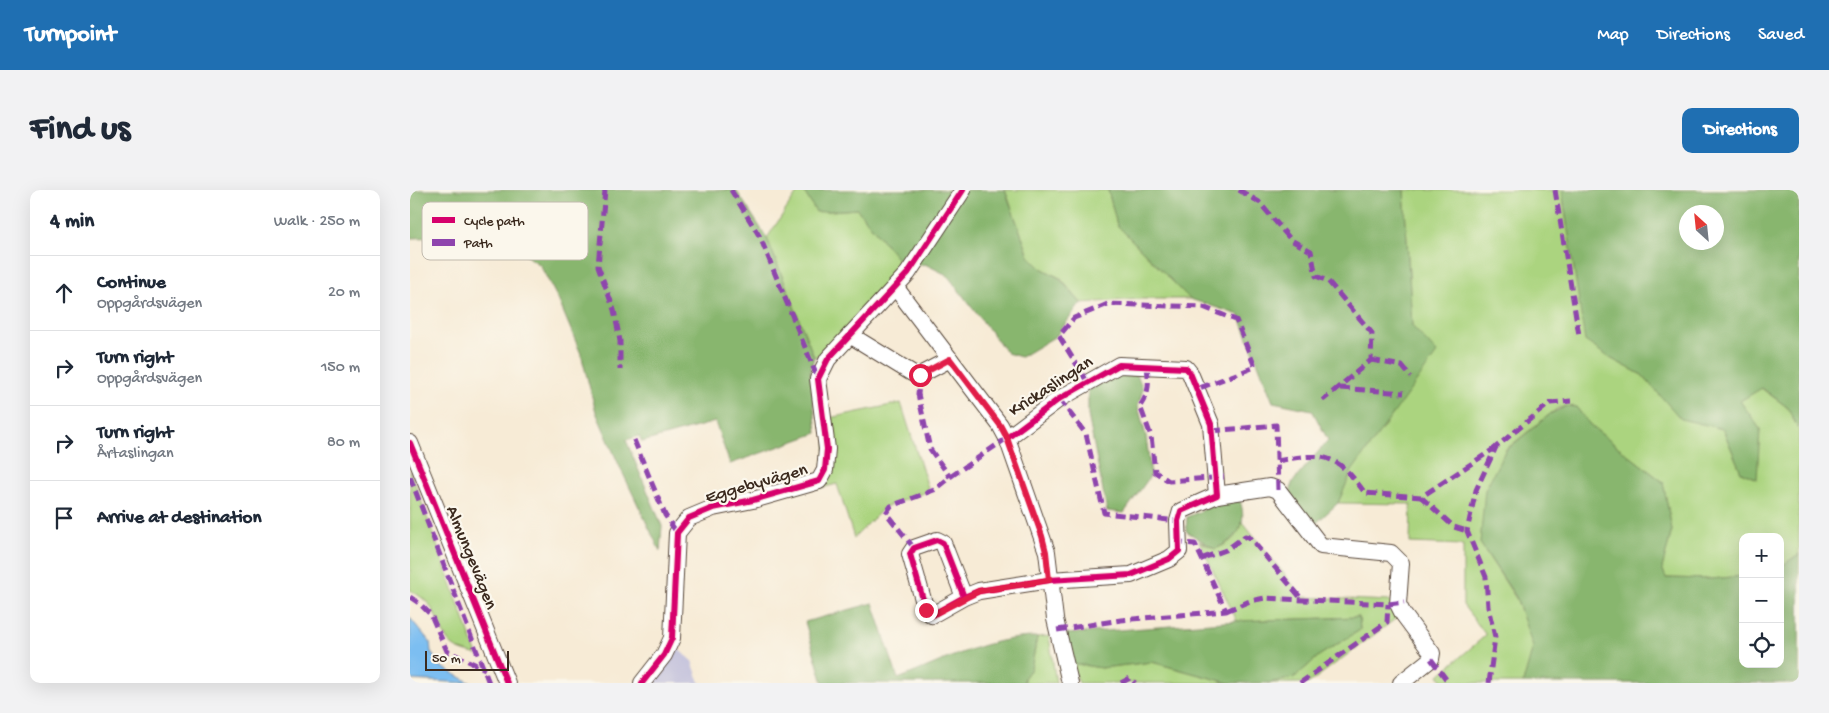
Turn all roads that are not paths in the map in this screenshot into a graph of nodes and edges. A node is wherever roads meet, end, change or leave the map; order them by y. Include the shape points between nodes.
1 (963, 190) edge
2 (896, 288) junction
3 (850, 335) junction
4 (950, 359) junction
5 (1007, 438) junction
6 (410, 443) edge
7 (1217, 495) junction
8 (1049, 580) junction
9 (964, 597) dead end
10 (507, 683) edge
11 (642, 683) edge
12 (1070, 683) edge
13 (1401, 683) edge

1 - 2 street, Eggebyvägen
2 - 3 street, Eggebyvägen
2 - 4 street
3 - 4 street via 920,375
3 - 11 street, Eggebyvägen via 828,359 818,379 827,449 825,470 819,481 713,508 689,518 677,533 672,638 664,655
4 - 5 street
5 - 7 street, Krickaslingan via 1059,398 1119,365 1186,368 1211,424
5 - 8 street via 1042,536
6 - 10 street, Almungevägen
7 - 8 street via 1181,512 1178,521 1179,550 1169,559 1131,575
7 - 13 street via 1270,487 1278,490 1321,546 1391,553 1401,563 1398,604 1432,653 1431,659
8 - 9 street via 979,591
8 - 12 street

